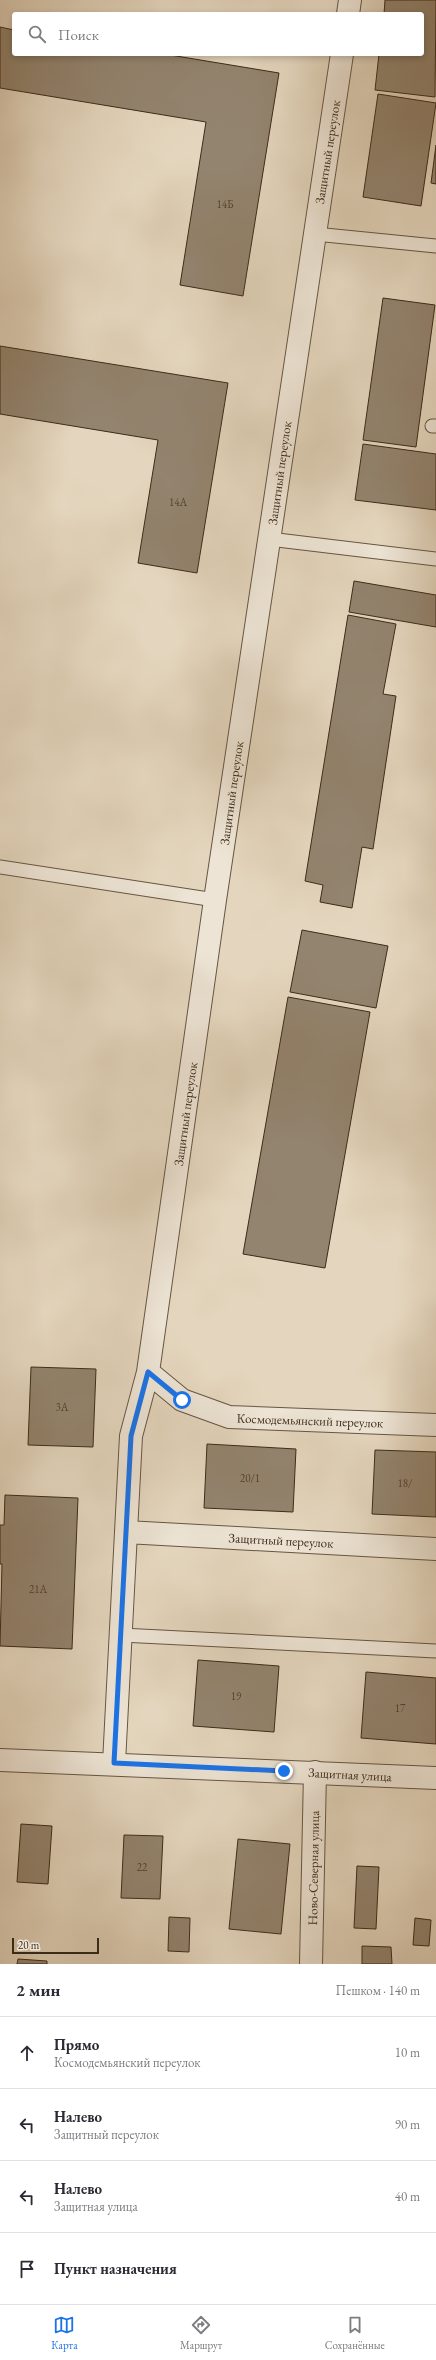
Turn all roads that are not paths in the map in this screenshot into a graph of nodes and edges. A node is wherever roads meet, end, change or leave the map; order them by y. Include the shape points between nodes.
1 (350, 0) edge
2 (348, 12) edge
3 (342, 56) edge
4 (315, 234) junction
5 (436, 246) edge
6 (269, 539) junction
7 (436, 559) edge
8 (0, 867) edge
9 (215, 900) junction
10 (148, 1372) junction
11 (436, 1425) edge
12 (126, 1532) junction
13 (436, 1549) edge
14 (121, 1635) junction
15 (436, 1651) edge
16 (0, 1760) edge
17 (114, 1763) junction
18 (315, 1772) junction
19 (436, 1778) edge
20 (311, 1964) edge

1 - 2 street
3 - 4 street, Защитный переулок
4 - 5 lane
4 - 6 street, Защитный переулок
6 - 7 lane
6 - 9 street, Защитный переулок
8 - 9 lane
9 - 10 street, Защитный переулок
10 - 11 street, Космодемьянский переулок via 182,1400 230,1417
10 - 12 street, Защитный переулок via 131,1436
12 - 13 street, Защитный переулок
12 - 14 street, Защитный переулок
14 - 15 lane
14 - 17 street, Защитный переулок
16 - 17 street, Защитная улица
17 - 18 street, Защитная улица
18 - 19 street, Защитная улица
18 - 20 street, Ново-Северная улица

